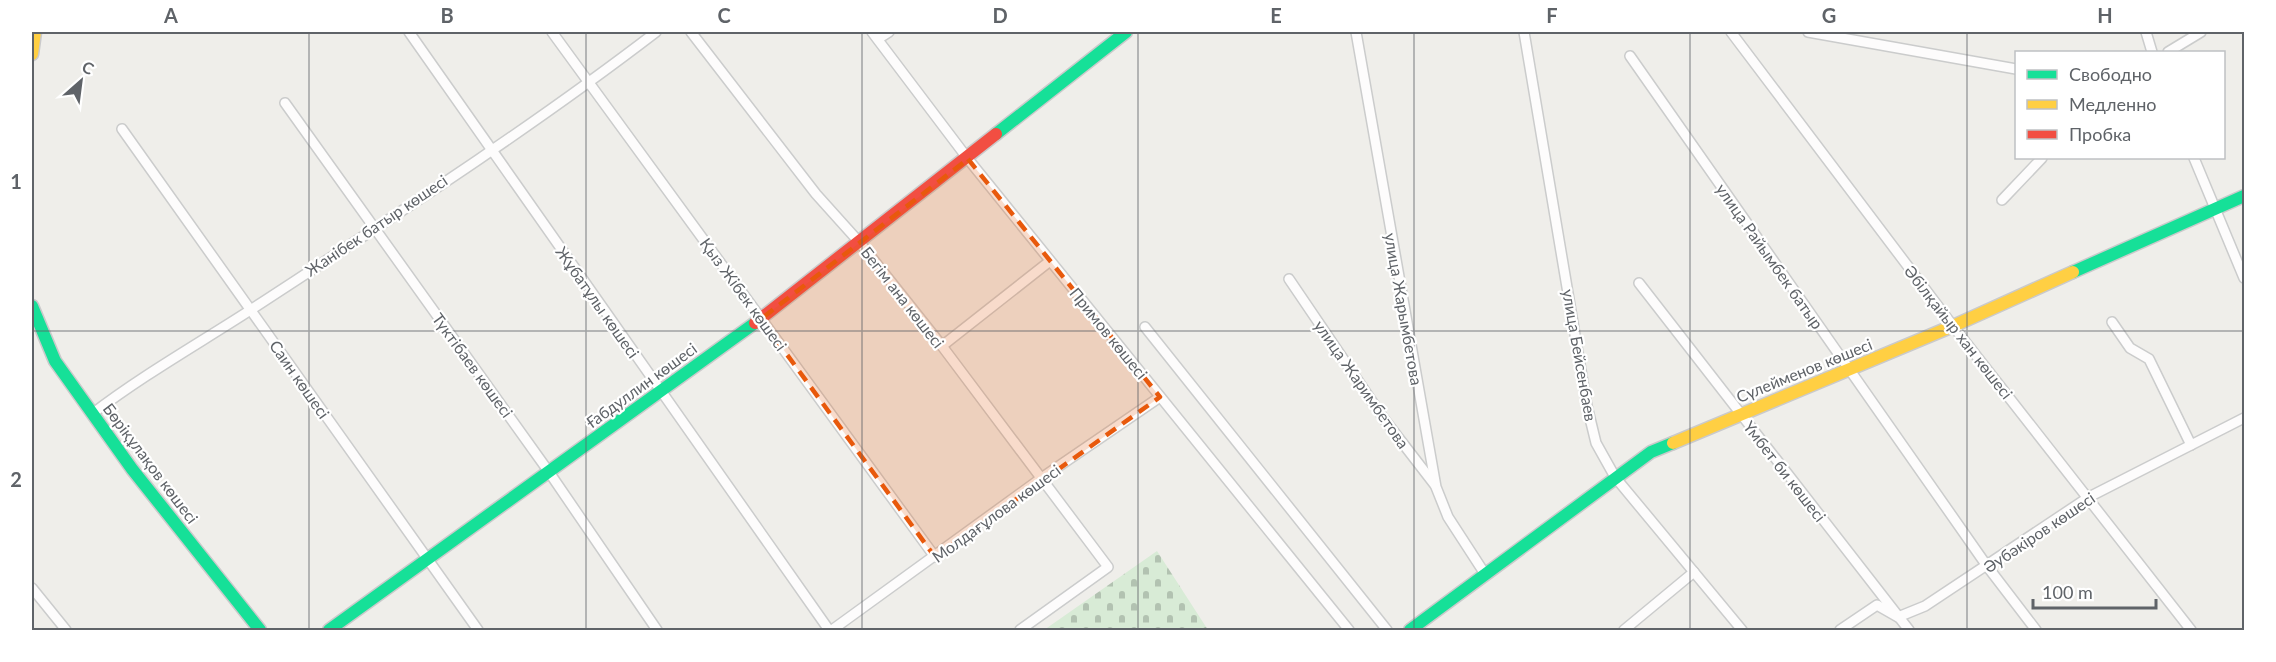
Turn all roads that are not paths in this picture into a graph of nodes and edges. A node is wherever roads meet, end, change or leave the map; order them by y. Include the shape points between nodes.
1 (35, 32) edge
2 (409, 32) edge
3 (552, 32) edge
4 (656, 32) edge
5 (691, 32) edge
6 (889, 32) edge
7 (1126, 32) edge
8 (1356, 32) edge
9 (1524, 32) edge
10 (1731, 32) edge
11 (1808, 32) edge
12 (2146, 32) edge
13 (2201, 32) edge
14 (875, 35) edge
15 (2152, 51) edge
16 (2170, 51) edge
17 (32, 54) edge
18 (1630, 56) dead end
19 (2015, 69) edge
20 (591, 82) junction
21 (285, 103) dead end
22 (122, 129) dead end
23 (491, 149) junction
24 (968, 159) junction
25 (2041, 159) edge
26 (2194, 159) edge
27 (2244, 196) edge
28 (2002, 200) dead end
29 (2216, 209) junction
30 (374, 227) junction
31 (860, 243) junction
32 (1050, 261) junction
33 (1289, 279) dead end
34 (2244, 279) edge
35 (1639, 283) dead end
36 (250, 309) junction
37 (32, 311) edge
38 (761, 319) junction
39 (2112, 322) dead end
40 (1953, 326) junction
41 (1145, 327) dead end
42 (942, 346) junction
43 (1851, 370) junction
44 (660, 391) junction
45 (1160, 397) junction
46 (92, 414) junction
47 (1740, 414) junction
48 (2244, 417) edge
49 (2191, 445) junction
50 (549, 472) junction
51 (1043, 477) junction
52 (1615, 477) junction
53 (1436, 487) junction
54 (2089, 497) junction
55 (935, 557) junction
56 (428, 559) junction
57 (1988, 566) junction
58 (1694, 572) junction
59 (1485, 574) junction
60 (32, 588) edge
61 (1898, 617) junction
62 (66, 630) edge
63 (260, 630) edge
64 (329, 630) edge
65 (478, 630) edge
66 (657, 630) edge
67 (830, 630) edge
68 (1020, 630) edge
69 (1349, 630) edge
70 (1387, 630) edge
71 (1410, 630) edge
72 (1624, 630) edge
73 (1742, 630) edge
74 (1839, 630) edge
75 (1909, 630) edge
76 (2036, 630) edge
77 (2191, 630) edge

1 - 17 street
2 - 23 street, Жұбатұлы көшесі
3 - 20 street, Қыз Жібек көшесі
4 - 20 street, Жанібек батыр көшесі
5 - 31 street, Бегім ана көшесі via 808,185
6 - 14 street
7 - 24 street, Ғабдуллин көшесі
8 - 53 street, улица Жарымбетова
9 - 52 street, улица Бейсенбаев via 1587,406 1596,443
10 - 40 street, Әбілқайыр хан көшесі
11 - 19 street
12 - 15 street
13 - 16 street
14 - 24 street, Примов көшесі
18 - 43 street, улица Райымбек батыр
20 - 23 street, Жанібек батыр көшесі
20 - 38 street, Қыз Жібек көшесі
21 - 30 street, Түктібаев көшесі
22 - 36 street, Саин көшесі
23 - 30 street, Жанібек батыр көшесі
23 - 44 street, Жұбатұлы көшесі
24 - 31 street, Ғабдуллин көшесі
24 - 32 street, Примов көшесі
25 - 28 street
26 - 29 street
27 - 29 street, Сүлейменов көшесі
29 - 34 street
29 - 40 street, Сүлейменов көшесі
30 - 36 street, Жанібек батыр көшесі
30 - 50 street, Түктібаев көшесі
31 - 38 street, Ғабдуллин көшесі
31 - 42 street, Бегім ана көшесі
32 - 42 street
32 - 45 street, Примов көшесі
33 - 53 street, улица Жаримбетова via 1384,419
35 - 47 street, Үмбет би көшесі
36 - 46 street, Жанібек батыр көшесі via 130,385
36 - 56 street, Саин көшесі
37 - 46 street, Бөріқұлақов көшесі via 55,361
38 - 44 street, Ғабдуллин көшесі
38 - 55 street, Қыз Жібек көшесі
39 - 49 street via 2130,348 2150,359
40 - 43 street, Сүлейменов көшесі
40 - 54 street, Әбілқайыр хан көшесі
41 - 70 street
42 - 51 street, Бегім ана көшесі
43 - 47 street, Сүлейменов көшесі
43 - 57 street, улица Райымбек батыр
44 - 50 street, Ғабдуллин көшесі
44 - 67 street, Жұбатұлы көшесі
45 - 51 street, Молдағұлова көшесі
45 - 69 street, Примов көшесі
46 - 63 street, Бөріқұлақов көшесі
47 - 52 street, Сүлейменов көшесі via 1651,452
47 - 61 street, Үмбет би көшесі
48 - 49 street, Әубәкіров көшесі
49 - 54 street, Әубәкіров көшесі
50 - 56 street, Ғабдуллин көшесі
50 - 66 street, Түктібаев көшесі
51 - 55 street, Молдағұлова көшесі
51 - 68 street, Бегім ана көшесі via 1108,567
52 - 58 street, улица Бейсенбаев
52 - 59 street, Сүлейменов көшесі
53 - 59 street, улица Жарымбетова via 1448,518
54 - 57 street, Әубәкіров көшесі
54 - 77 street, Әбілқайыр хан көшесі
55 - 67 street, Молдағұлова көшесі
56 - 64 street, Ғабдуллин көшесі
56 - 65 street, Саин көшесі
57 - 61 street, Әубәкіров көшесі via 1925,606
57 - 76 street, улица Райымбек батыр
58 - 72 street
58 - 73 street, улица Бейсенбаев
59 - 71 street, Сүлейменов көшесі
60 - 62 street
61 - 74 street via 1877,605
61 - 75 street, Үмбет би көшесі

